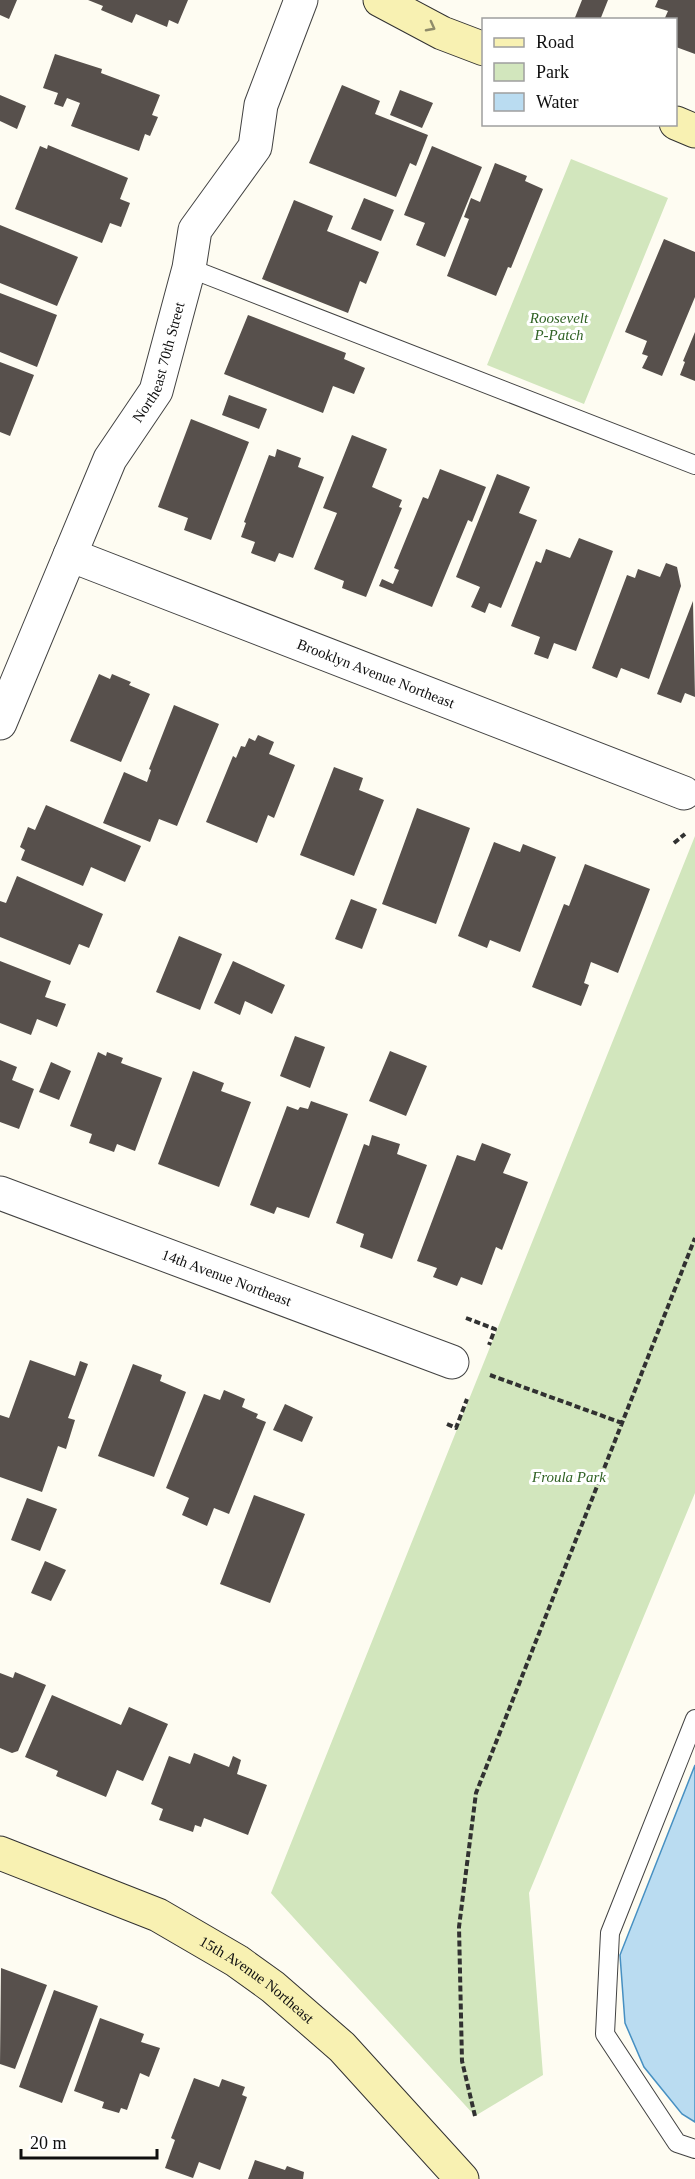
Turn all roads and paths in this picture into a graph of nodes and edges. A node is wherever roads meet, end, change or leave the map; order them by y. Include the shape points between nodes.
1 (301, 0) edge
2 (380, 0) edge
3 (482, 49) edge
4 (677, 124) edge
5 (695, 131) edge
6 (189, 268) junction
7 (695, 465) edge
8 (70, 555) junction
9 (0, 723) edge
10 (684, 793) dead end
11 (0, 1193) edge
12 (695, 1238) edge
13 (466, 1318) dead end
14 (495, 1329) dead end
15 (465, 1366) joint
16 (622, 1423) junction
17 (695, 1719) edge
18 (0, 1853) edge
19 (475, 2116) dead end
20 (695, 2149) edge
21 (462, 2179) edge

1 - 6 street, Northeast 70th Street via 261,105 255,147 195,230
2 -> 3 main road via 442,33
4 - 5 main road
6 - 7 lane
6 - 8 street, Northeast 70th Street via 156,391 110,459
8 - 9 street, Northeast 70th Street
8 - 10 street, Brooklyn Avenue Northeast
11 - 15 street, 14th Avenue Northeast
12 - 16 path
13 - 14 path
15 - 16 path
16 - 19 path via 476,1793 459,1927 462,2061
17 - 20 lane via 610,1933 605,2034 677,2143
18 - 21 main road, 15th Avenue Northeast via 158,1915 237,1961 342,2047

